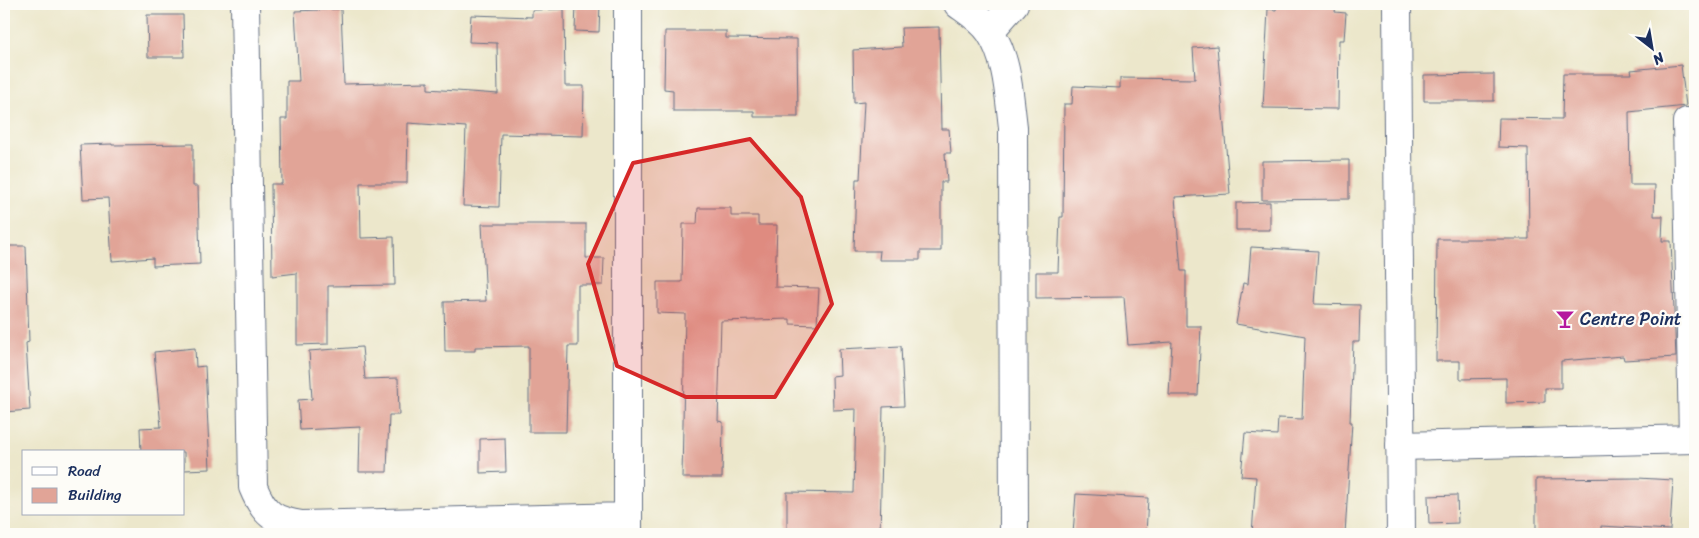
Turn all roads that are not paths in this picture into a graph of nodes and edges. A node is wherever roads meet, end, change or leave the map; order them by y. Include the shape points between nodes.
1 (245, 4) edge
2 (628, 4) edge
3 (634, 4) edge
4 (958, 4) edge
5 (1014, 4) edge
6 (1397, 4) edge
7 (990, 31) junction
8 (1687, 122) dead end
9 (1692, 255) edge
10 (1694, 439) edge
11 (1400, 446) junction
12 (628, 526) edge
13 (1014, 534) edge
14 (1401, 534) edge

1 - 12 street via 253,486 259,502 270,516 285,523 302,525
2 - 3 street
2 - 12 street
4 - 7 street
5 - 7 street
6 - 11 street
7 - 13 street via 1005,69 1013,127
8 - 9 street
9 - 10 street
10 - 11 street
11 - 14 street

